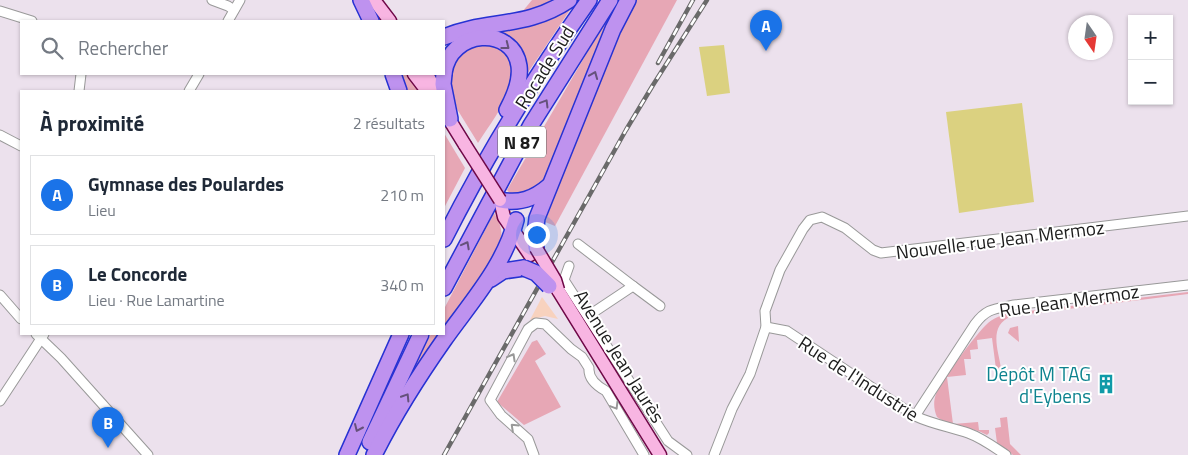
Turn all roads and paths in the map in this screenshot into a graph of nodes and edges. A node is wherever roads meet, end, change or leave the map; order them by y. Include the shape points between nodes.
1 (212, 0) edge
2 (240, 0) edge
3 (361, 0) edge
4 (374, 0) edge
5 (569, 0) edge
6 (589, 0) edge
7 (610, 0) edge
8 (628, 0) edge
9 (234, 10) junction
10 (0, 11) edge
11 (382, 19) edge
12 (29, 20) edge
13 (229, 20) edge
14 (445, 37) edge
15 (445, 69) edge
16 (81, 75) edge
17 (197, 75) edge
18 (394, 75) edge
19 (415, 75) edge
20 (428, 75) edge
21 (444, 75) edge
22 (79, 90) edge
23 (189, 90) edge
24 (399, 90) edge
25 (426, 90) edge
26 (435, 90) edge
27 (444, 90) edge
28 (445, 100) edge
29 (447, 115) edge
30 (0, 135) edge
31 (20, 145) edge
32 (550, 185) junction
33 (465, 197) junction
34 (500, 200) junction
35 (1188, 216) edge
36 (515, 225) junction
37 (445, 236) edge
38 (578, 244) dead end
39 (530, 257) junction
40 (569, 266) dead end
41 (486, 283) junction
42 (1188, 285) edge
43 (445, 286) edge
44 (633, 286) junction
45 (553, 288) junction
46 (0, 296) edge
47 (660, 306) dead end
48 (588, 316) junction
49 (20, 318) edge
50 (766, 327) junction
51 (395, 335) edge
52 (401, 335) edge
53 (421, 335) edge
54 (40, 336) edge
55 (0, 401) edge
56 (370, 402) junction
57 (915, 416) junction
58 (717, 454) edge
59 (148, 455) edge
60 (346, 455) edge
61 (364, 455) edge
62 (374, 455) edge
63 (534, 455) edge
64 (644, 455) edge
65 (660, 455) edge
66 (687, 455) edge
67 (1006, 455) edge

1 - 9 street
2 - 9 street
3 - 11 highway
4 - 11 main road
5 - 14 highway via 534,17
6 - 33 highway, Rocade Sud / N 87 via 523,99
43 -> 7 highway, Rocade Sud / N 87 via 531,125
32 -> 8 highway via 613,29
9 - 13 street
10 - 12 street
15 -> 33 highway via 453,50 467,40 480,38 494,39 507,46 519,67 518,82 509,106
16 - 22 street
17 - 23 street
18 - 24 highway
19 - 25 main road
20 - 26 main road
21 - 27 highway
28 - 29 highway
29 - 34 main road, Avenue Jean Jaurès, bridge
30 - 31 street
32 - 34 highway via 523,201
32 - 39 highway via 535,227
33 - 37 highway, Rocade Sud / N 87
34 - 36 main road, Avenue Jean Jaurès via 509,209
35 - 50 street, Nouvelle rue Jean Mermoz via 881,253 822,216 810,220 780,270 765,311
36 - 39 main road, Avenue Jean Jaurès
36 - 41 highway via 508,247
38 - 44 street
39 - 41 highway
39 - 45 highway, bridge via 536,273
39 - 45 main road, Avenue Jean Jaurès, bridge via 555,280
40 - 48 street, Avenue Jean Jaurès via 564,280
62 -> 41 highway via 433,356
42 - 57 street, Rue Jean Mermoz via 1014,305 988,311 975,324
44 - 47 street
44 - 48 street
45 - 65 main road, Avenue Jean Jaurès
46 - 49 street
48 - 66 street, Avenue Jean Jaurès via 668,440
50 - 57 street, Rue de l'Industrie via 787,331
50 - 58 street
51 - 56 highway
52 - 56 highway
53 - 61 highway
54 - 55 street
54 - 59 street
56 -> 60 highway
57 - 67 street, Rue de l'Industrie via 970,434
63 -> 64 street, Avenue Jean Jaurès via 528,439 490,400 528,329 536,323 545,324 582,357 589,368 588,374 596,386 606,392

